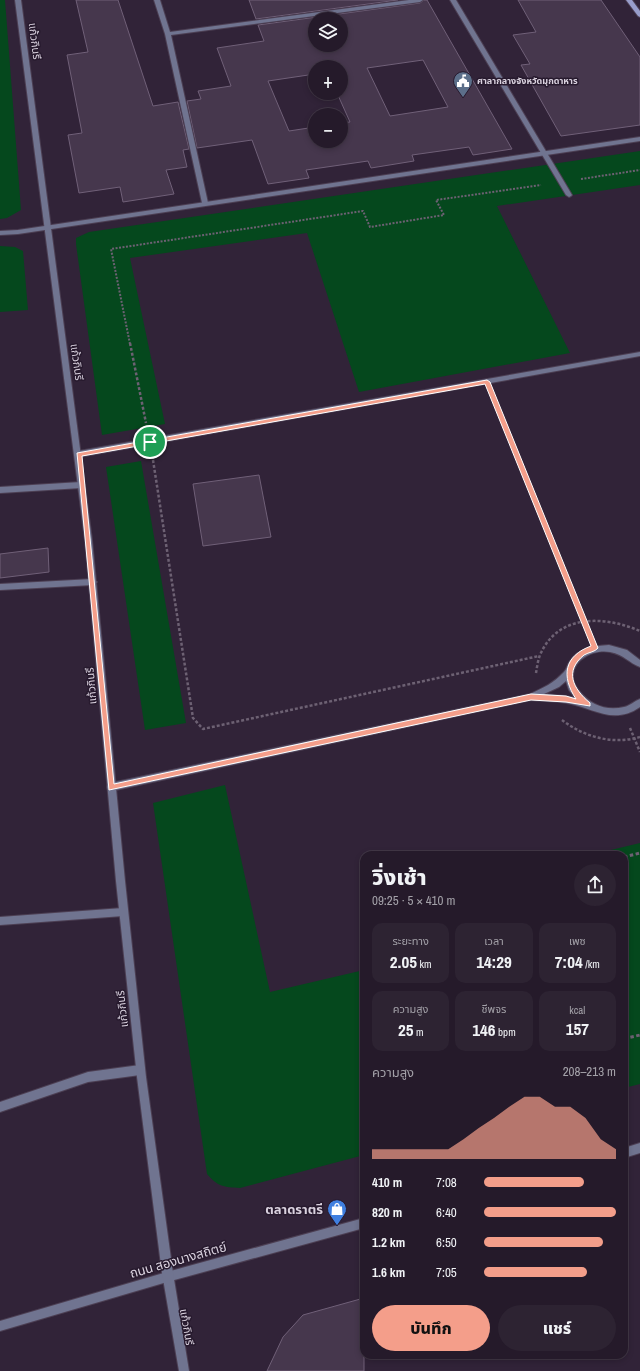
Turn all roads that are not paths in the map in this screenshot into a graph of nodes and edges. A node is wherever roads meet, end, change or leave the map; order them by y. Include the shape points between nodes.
1 (18, 0) edge
2 (157, 0) edge
3 (420, 0) edge
4 (452, 0) edge
5 (629, 0) edge
6 (640, 15) edge
7 (168, 34) junction
8 (640, 139) edge
9 (544, 154) junction
10 (569, 195) dead end
11 (205, 204) junction
12 (47, 228) junction
13 (0, 233) edge
14 (640, 354) edge
15 (79, 454) junction
16 (81, 485) junction
17 (0, 490) edge
18 (93, 582) junction
19 (0, 587) edge
20 (636, 657) edge
21 (640, 664) edge
22 (570, 672) junction
23 (531, 697) junction
24 (640, 702) edge
25 (587, 704) junction
26 (111, 788) junction
27 (123, 912) junction
28 (0, 921) edge
29 (140, 1070) junction
30 (0, 1106) edge
31 (640, 1148) edge
32 (628, 1152) edge
33 (360, 1224) edge
34 (167, 1277) junction
35 (0, 1326) edge
36 (184, 1371) edge

1 - 12 street, แก้วกินรี
2 - 7 street
3 - 7 street
4 - 9 street
5 - 6 main road
7 - 11 street
8 - 9 street
9 - 10 street
9 - 11 street
11 - 12 street
12 - 13 street
12 - 15 street, แก้วกินรี
14 - 15 street
15 - 16 street, แก้วกินรี
16 - 17 street
16 - 18 street, แก้วกินรี
18 - 19 street
18 - 26 street, แก้วกินรี
20 - 21 street
20 - 22 street via 622,650 595,648 576,658
22 - 23 street via 556,685
22 - 25 street via 572,687 578,697
23 - 25 street via 566,699
23 - 26 street
24 - 25 street via 624,712 599,710
26 - 27 street, แก้วกินรี
27 - 28 street
27 - 29 street, แก้วกินรี
29 - 30 street via 88,1077
29 - 34 street, แก้วกินรี
31 - 32 street
33 - 34 street, ถนน สองนางสถิตย์
34 - 35 street, ถนน สองนางสถิตย์
34 - 36 street, แก้วกินรี

